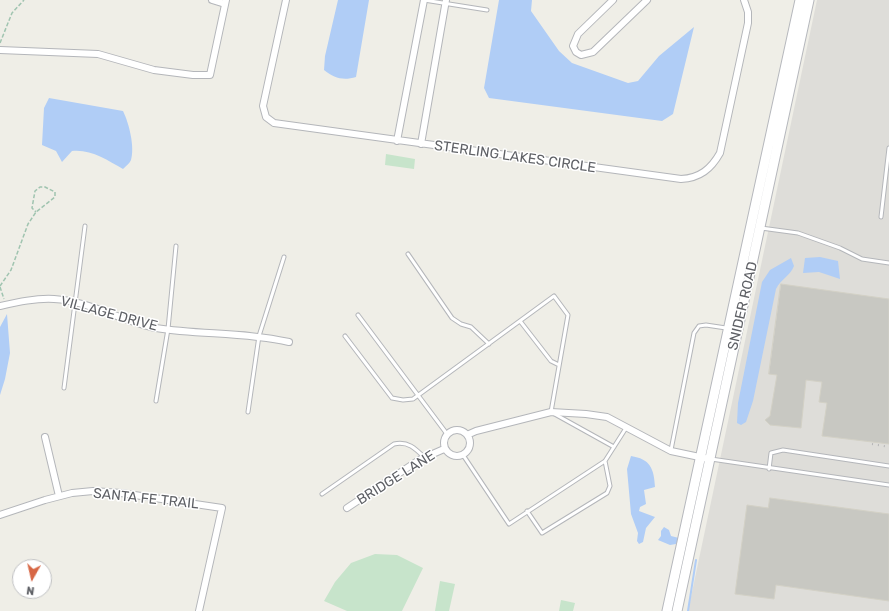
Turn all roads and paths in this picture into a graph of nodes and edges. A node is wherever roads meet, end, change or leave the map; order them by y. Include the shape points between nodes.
1 (24, 0) edge
2 (212, 0) edge
3 (286, 0) edge
4 (424, 0) edge
5 (612, 0) edge
6 (647, 0) edge
7 (744, 0) edge
8 (800, 0) edge
9 (809, 0) edge
10 (226, 2) edge
11 (446, 2) edge
12 (487, 10) dead end
13 (0, 45) edge
14 (0, 50) edge
15 (397, 141) junction
16 (420, 144) junction
17 (889, 148) edge
18 (36, 212) junction
19 (881, 216) dead end
20 (85, 226) dead end
21 (756, 227) junction
22 (176, 246) dead end
23 (408, 254) dead end
24 (284, 257) dead end
25 (889, 262) edge
26 (0, 287) edge
27 (74, 302) junction
28 (3, 305) edge
29 (358, 315) dead end
30 (520, 321) junction
31 (168, 329) junction
32 (728, 329) junction
33 (259, 336) junction
34 (345, 336) dead end
35 (289, 342) dead end
36 (489, 344) junction
37 (559, 365) junction
38 (64, 388) dead end
39 (418, 395) junction
40 (156, 401) dead end
41 (248, 412) dead end
42 (551, 412) junction
43 (626, 428) junction
44 (447, 434) junction
45 (467, 435) junction
46 (45, 437) dead end
47 (614, 447) junction
48 (444, 449) junction
49 (670, 451) junction
50 (463, 455) junction
51 (425, 458) junction
52 (705, 458) junction
53 (605, 461) junction
54 (889, 466) edge
55 (769, 469) junction
56 (889, 485) edge
57 (322, 494) dead end
58 (59, 496) junction
59 (347, 508) dead end
60 (527, 512) junction
61 (0, 515) edge
62 (199, 611) edge
63 (667, 611) edge
64 (677, 611) edge

1 - 13 path via 12,13
2 - 10 street
3 - 15 street, STERLING LAKES CIRCLE via 264,95 266,117 280,125
4 - 11 lane
4 - 15 street
5 - 6 street via 578,34 573,46 576,52 581,55 593,52
7 - 16 street, STERLING LAKES CIRCLE via 748,23 723,143 714,163 707,171 697,176 681,179
8 - 21 street, SNIDER ROAD
9 - 21 street, SNIDER ROAD
10 - 14 street via 210,75 154,70 98,54
11 - 12 lane
11 - 16 street
15 - 16 street, STERLING LAKES CIRCLE
17 - 19 lane
18 - 18 path via 32,208 35,191 40,187 55,192 54,197
18 - 26 path via 28,224 11,270
20 - 27 lane
21 - 25 lane via 818,239 862,259
21 - 32 street, SNIDER ROAD
21 - 52 street, SNIDER ROAD
22 - 31 lane
23 - 36 lane via 452,318 471,328
24 - 33 lane
26 - 28 path
27 - 28 street, VILLAGE DRIVE via 44,298
27 - 31 street, VILLAGE DRIVE via 118,318
27 - 38 lane
29 - 39 lane
30 - 36 lane
30 - 37 lane via 550,361
30 - 37 lane via 554,296 568,315
31 - 33 street, VILLAGE DRIVE
31 - 40 lane
32 - 49 lane via 706,324 699,326 694,333
32 - 52 street, SNIDER ROAD
33 - 35 street, VILLAGE DRIVE
33 - 41 lane
34 - 39 lane via 392,398 413,399
36 - 39 lane
37 - 42 lane
39 - 44 lane
42 - 43 street via 607,417
42 - 45 street
42 - 47 lane
43 - 47 lane
43 - 49 street
44 - 45 street via 457,430
44 - 48 street, BRIDGE LANE via 443,442
45 - 50 street via 470,446
46 - 58 street
47 - 53 lane
48 - 50 street, BRIDGE LANE via 454,456
48 - 51 street, BRIDGE LANE
49 - 52 street
50 - 60 lane via 509,524
51 - 57 lane via 413,446 402,442 394,444
51 - 59 street, BRIDGE LANE
52 - 55 lane
52 - 63 street, SNIDER ROAD
52 - 64 street, SNIDER ROAD
53 - 60 lane
53 - 60 lane via 610,486 607,492 542,533
54 - 55 lane via 783,450 771,453
55 - 56 lane
58 - 61 street, SANTA FE TRAIL
58 - 62 street, SANTA FE TRAIL via 104,491 222,508

